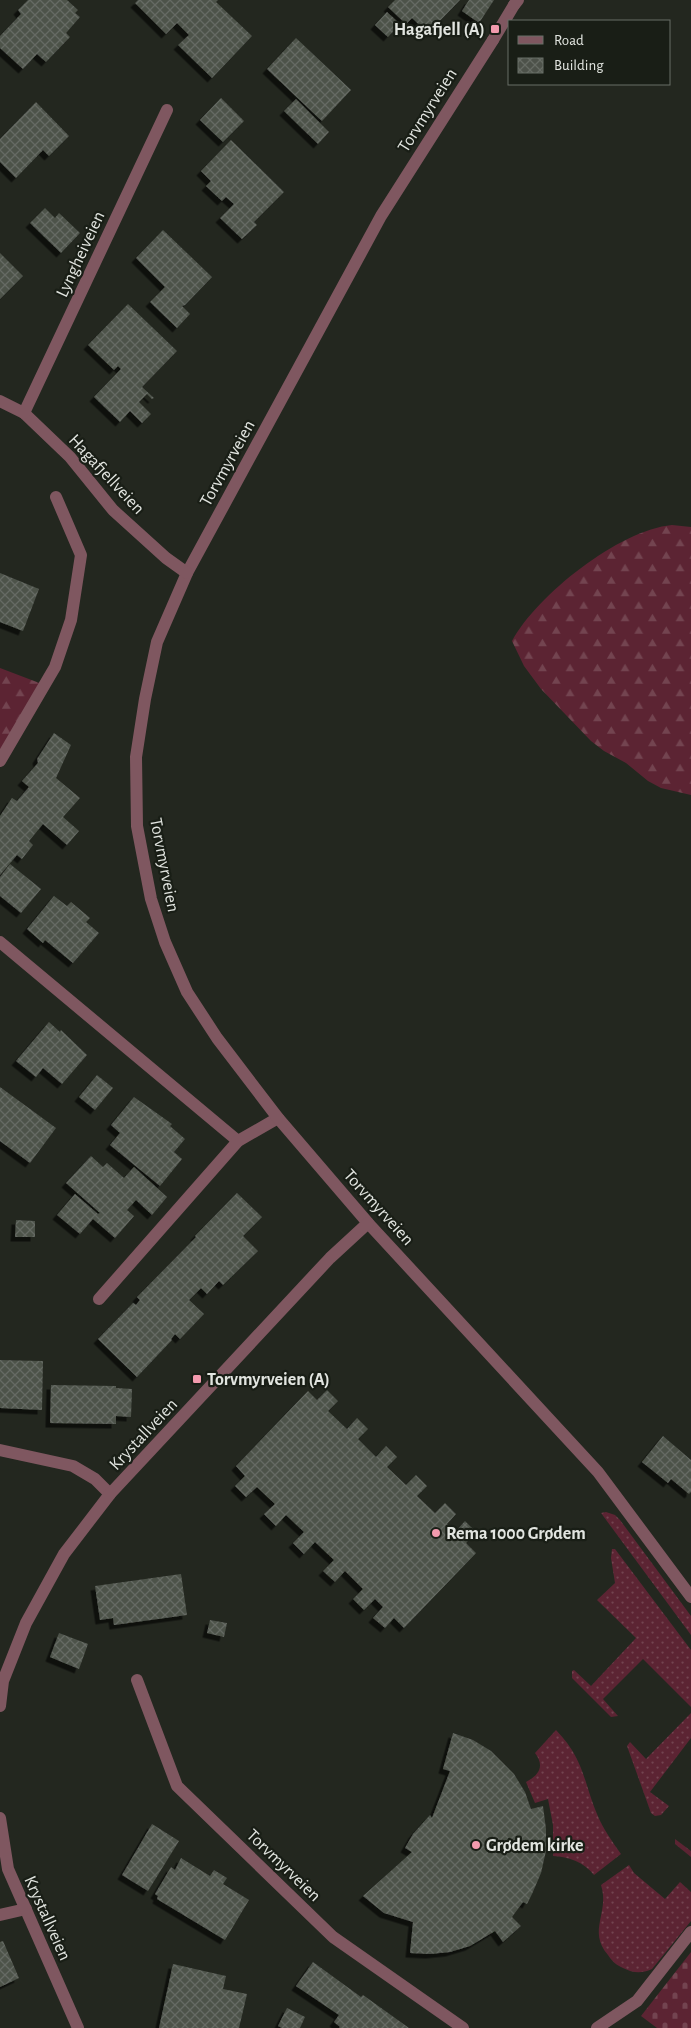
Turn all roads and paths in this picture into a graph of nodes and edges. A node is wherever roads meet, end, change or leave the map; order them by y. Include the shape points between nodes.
1 (516, 3) edge
2 (167, 110) dead end
3 (0, 401) edge
4 (24, 412) junction
5 (56, 497) dead end
6 (187, 573) junction
7 (0, 761) edge
8 (0, 942) edge
9 (278, 1118) junction
10 (238, 1140) junction
11 (368, 1223) junction
12 (99, 1299) dead end
13 (0, 1450) edge
14 (110, 1494) junction
15 (691, 1597) edge
16 (137, 1680) dead end
17 (0, 1706) edge
18 (0, 1818) edge
19 (26, 1909) junction
20 (0, 1915) edge
21 (691, 1932) edge
22 (78, 2028) edge
23 (463, 2028) edge
24 (597, 2028) edge

1 - 6 street, Torvmyrveien via 381,216
2 - 4 street, Lyngheiveien
3 - 4 street, Hagafjellveien
4 - 6 street, Hagafjellveien via 70,458 113,510
5 - 7 street via 81,555 71,620 55,667
6 - 9 street, Torvmyrveien via 157,642 145,700 136,757 137,826 151,899 164,942 187,992 217,1038
8 - 10 street
9 - 10 street
9 - 11 street, Torvmyrveien
10 - 12 street
11 - 14 street, Krystallveien via 330,1258
11 - 15 street, Torvmyrveien via 598,1472
13 - 14 street via 73,1466 95,1479
14 - 17 street, Krystallveien via 64,1554 26,1623 3,1681
16 - 23 street, Torvmyrveien via 177,1786 333,1936
18 - 19 street, Krystallveien via 8,1869
19 - 20 street
19 - 22 street, Krystallveien
21 - 24 street via 637,2000

